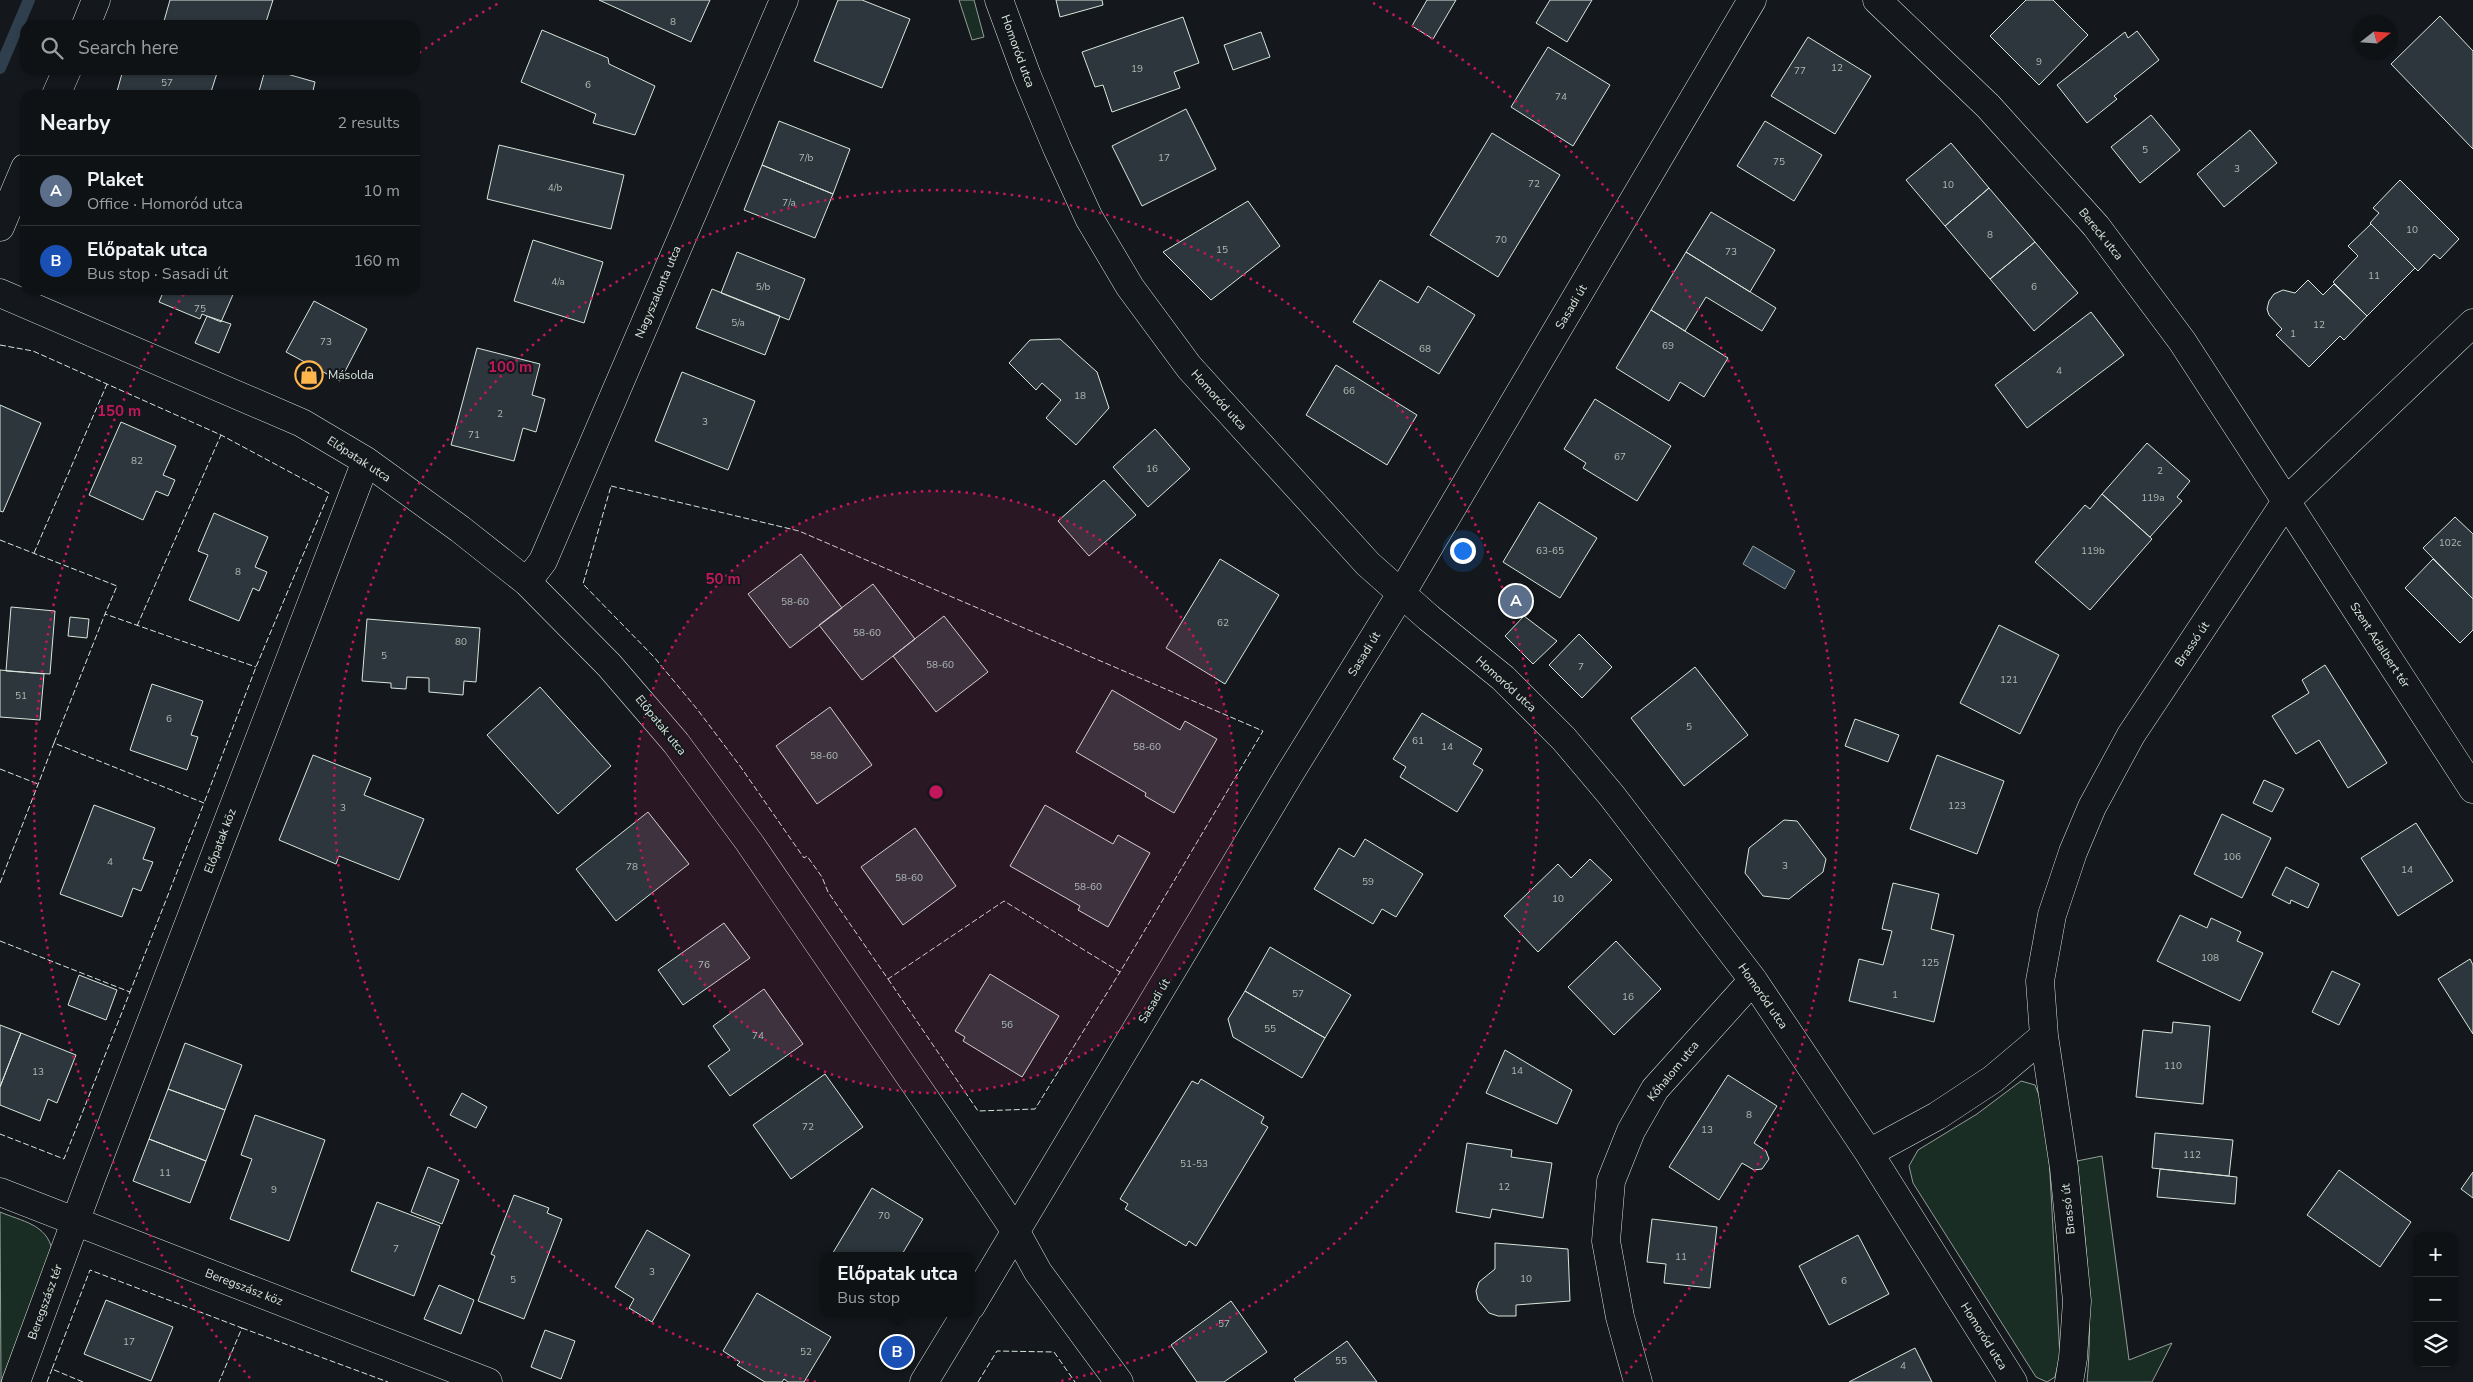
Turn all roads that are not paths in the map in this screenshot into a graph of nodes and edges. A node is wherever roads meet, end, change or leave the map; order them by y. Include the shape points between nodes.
1 (96, 0) edge
2 (784, 0) edge
3 (1000, 0) edge
4 (1752, 0) edge
5 (1877, 0) edge
6 (88, 20) edge
7 (65, 75) edge
8 (58, 90) edge
9 (20, 180) edge
10 (0, 227) edge
11 (0, 293) edge
12 (2473, 323) edge
13 (366, 461) junction
14 (2287, 500) junction
15 (527, 582) junction
16 (1401, 594) junction
17 (2473, 789) edge
18 (1752, 980) junction
19 (2044, 1036) junction
20 (1869, 1153) junction
21 (0, 1192) edge
22 (75, 1221) junction
23 (1016, 1232) junction
24 (975, 1299) edge
25 (964, 1317) edge
26 (443, 1374) edge
27 (16, 1382) edge
28 (488, 1382) edge
29 (924, 1382) edge
30 (1118, 1382) edge
31 (1638, 1382) edge
32 (2013, 1382) edge
33 (2069, 1382) edge

1 - 6 street
2 - 15 street, Nagyszalonta utca via 542,561
3 - 16 street, Homoród utca via 1026,76 1057,148 1089,218 1130,288 1189,367 1362,558
4 - 16 street, Sasadi út
5 - 14 street, Bereck utca via 1988,106 2096,226 2182,341
7 - 8 street
9 - 10 street
11 - 13 street, Előpatak utca via 302,423
12 - 14 street, Brassó út
13 - 15 street, Előpatak utca
13 - 22 street, Előpatak köz
14 - 17 street, Szent Adalbert tér
14 - 19 street, Brassó út via 2131,735 2092,807 2052,915 2040,981
15 - 23 street, Előpatak utca via 609,665 676,743 748,842
16 - 18 street, Homoród utca via 1503,678 1564,739 1612,796
16 - 23 street, Sasadi út via 1290,773
18 - 20 street, Homoród utca
18 - 31 street, Kőhalom utca via 1655,1089 1631,1131 1610,1181 1606,1241 1620,1317
19 - 20 street via 1993,1079 1937,1116
19 - 33 street, Brassó út via 2064,1168 2077,1301
20 - 32 street, Homoród utca
21 - 22 street, Beregszász köz
22 - 26 street, Beregszász köz
22 - 27 street, Beregszász tér
23 - 24 street, Sasadi út
23 - 30 street, Előpatak utca via 1038,1272
25 - 29 street
26 - 28 street, Beregszász köz

